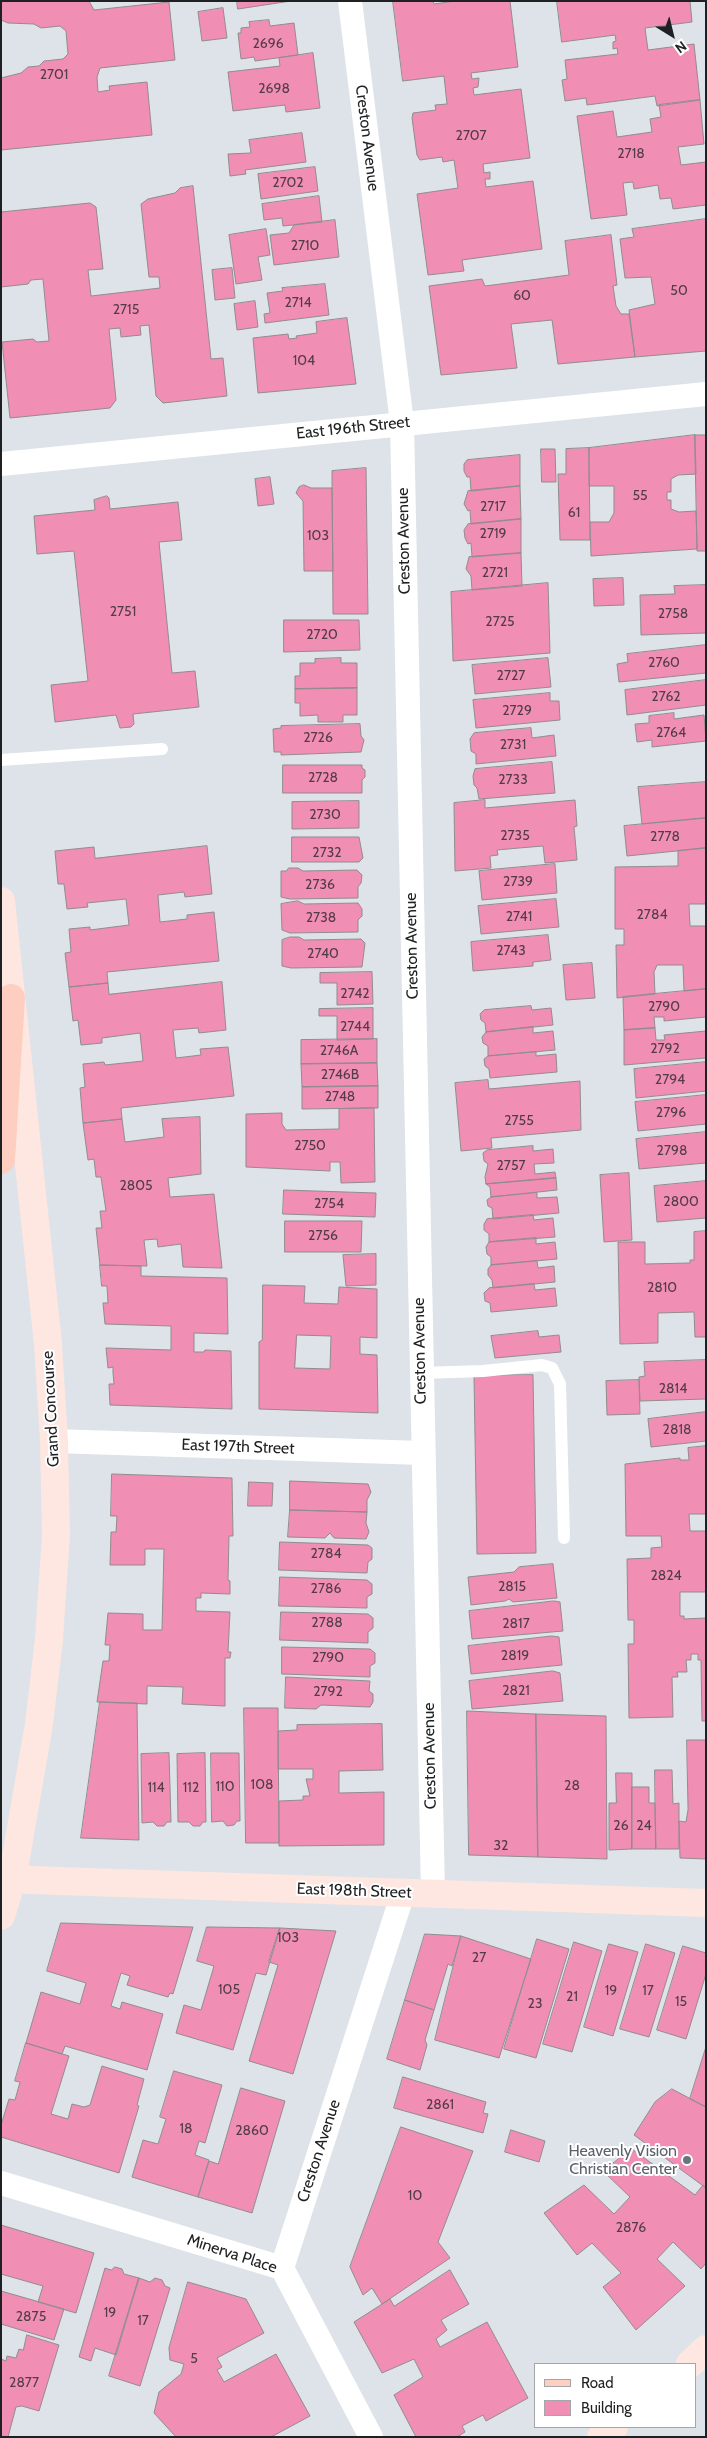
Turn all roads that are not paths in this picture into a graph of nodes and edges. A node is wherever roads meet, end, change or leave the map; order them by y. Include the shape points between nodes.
1 (350, 1) edge
2 (706, 394) edge
3 (402, 423) junction
4 (1, 464) edge
5 (162, 749) dead end
6 (1, 760) edge
7 (1, 901) edge
8 (12, 998) junction
9 (1, 1160) edge
10 (420, 1373) junction
11 (54, 1441) junction
12 (422, 1453) junction
13 (564, 1538) dead end
14 (6, 1880) edge
15 (402, 1893) junction
16 (433, 1894) junction
17 (706, 1903) edge
18 (1, 1916) edge
19 (1, 2182) edge
20 (282, 2268) junction
21 (706, 2349) edge
22 (691, 2363) edge
23 (613, 2428) edge
24 (371, 2437) edge
25 (601, 2437) edge

1 - 3 street, Creston Avenue
2 - 3 street, East 196th Street
3 - 4 street, East 196th Street
3 - 10 street, Creston Avenue
5 - 6 lane
7 - 8 street, Grand Concourse
8 - 9 main road
8 - 11 street, Grand Concourse via 48,1344
10 - 12 street, Creston Avenue
10 - 13 lane via 542,1365 552,1368 560,1384
11 - 12 street, East 197th Street
11 - 14 street, Grand Concourse via 56,1535 49,1639 39,1724
12 - 16 street, Creston Avenue
14 - 15 street, East 198th Street
14 - 18 street, Grand Concourse
15 - 16 street, East 198th Street
15 - 20 street, Creston Avenue
16 - 17 street, East 198th Street
19 - 20 street, Minerva Place
20 - 24 street, Minerva Place
21 - 22 street
23 - 25 street

